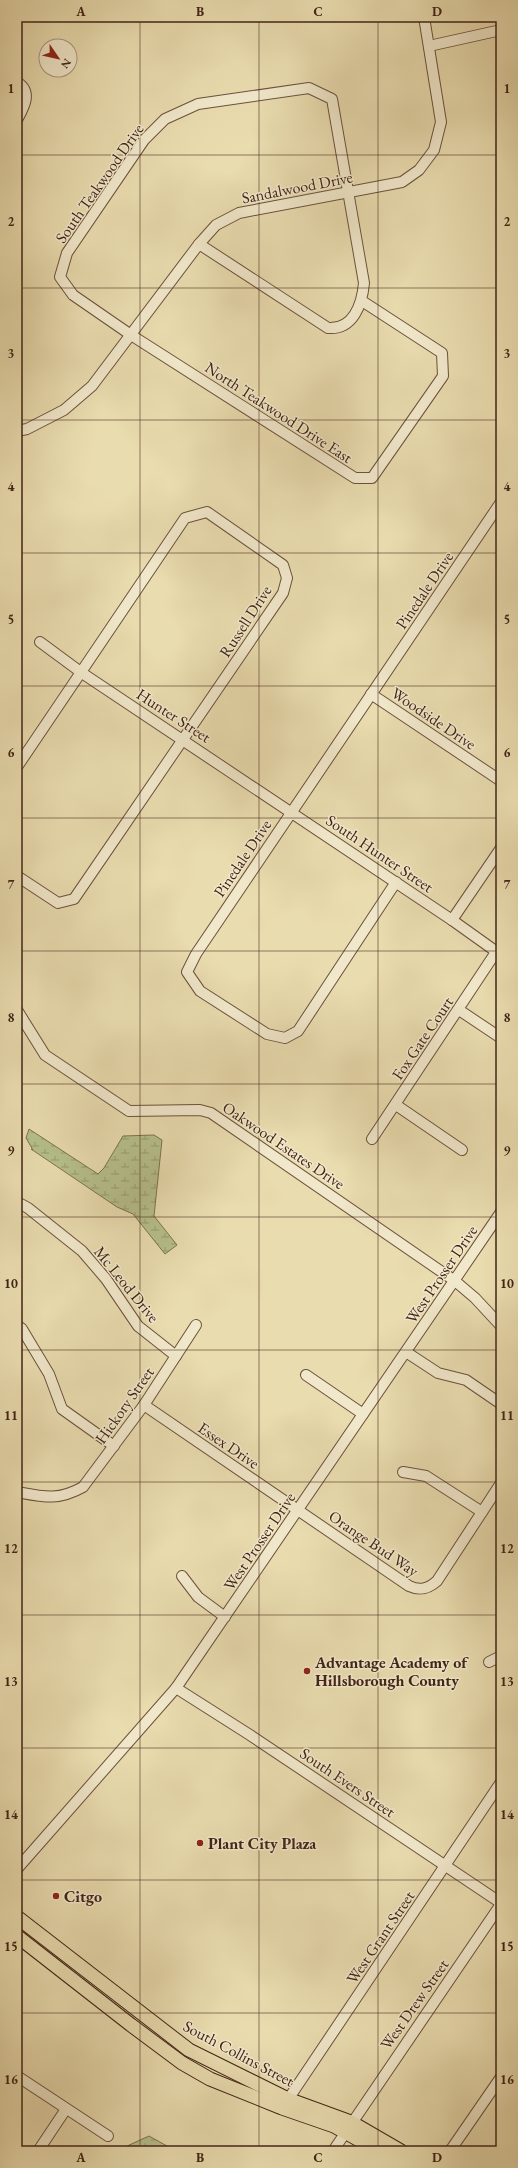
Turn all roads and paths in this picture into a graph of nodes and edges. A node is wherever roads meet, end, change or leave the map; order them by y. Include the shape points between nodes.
1 (424, 17) edge
2 (501, 30) edge
3 (429, 46) junction
4 (17, 82) edge
5 (17, 120) edge
6 (348, 194) junction
7 (199, 244) junction
8 (362, 300) junction
9 (131, 335) junction
10 (17, 431) edge
11 (501, 502) edge
12 (40, 642) dead end
13 (82, 673) junction
14 (371, 694) junction
15 (184, 740) junction
16 (17, 767) edge
17 (501, 781) edge
18 (292, 812) junction
19 (501, 848) edge
20 (17, 876) edge
21 (396, 882) junction
22 (452, 920) junction
23 (499, 954) edge
24 (459, 1010) junction
25 (17, 1011) edge
26 (501, 1038) edge
27 (396, 1105) junction
28 (372, 1139) dead end
29 (462, 1150) dead end
30 (17, 1202) edge
31 (501, 1212) edge
32 (455, 1281) junction
33 (17, 1324) edge
34 (196, 1325) dead end
35 (501, 1326) edge
36 (406, 1352) junction
37 (176, 1356) junction
38 (306, 1375) dead end
39 (501, 1404) edge
40 (144, 1405) junction
41 (363, 1414) junction
42 (114, 1446) junction
43 (403, 1472) dead end
44 (501, 1483) edge
45 (17, 1492) edge
46 (298, 1510) junction
47 (482, 1512) junction
48 (182, 1576) dead end
49 (225, 1617) junction
50 (501, 1656) edge
51 (489, 1662) dead end
52 (176, 1688) junction
53 (501, 1782) edge
54 (446, 1866) junction
55 (17, 1869) edge
56 (501, 1904) edge
57 (18, 1925) edge
58 (17, 1936) edge
59 (17, 2076) edge
60 (501, 2077) edge
61 (285, 2104) junction
62 (66, 2109) junction
63 (348, 2126) junction
64 (108, 2136) dead end
65 (38, 2151) edge
66 (333, 2151) edge
67 (379, 2151) edge
68 (401, 2151) edge
69 (450, 2151) edge

1 - 3 street, Sandalwood Drive
2 - 3 street
3 - 6 street, Sandalwood Drive via 440,122 434,150 419,170 402,182
4 - 5 street via 23,86 26,95 25,106
6 - 7 street, Sandalwood Drive via 239,213 216,225
6 - 8 street via 364,283
6 - 9 street, South Teakwood Drive via 332,99 309,88 198,104 165,119 144,140 67,252 60,277 73,295
7 - 8 street via 328,328 338,329 347,325
7 - 9 street, Sandalwood Drive
8 - 9 street, North Teakwood Drive East via 442,353 444,368 443,376 372,478 355,478
9 - 10 street, Sandalwood Drive via 92,386 64,410 27,429
11 - 14 street, Pinedale Drive
12 - 13 street, Hunter Street
13 - 15 street, Hunter Street
13 - 15 street, Russell Drive via 185,518 207,512 283,565 286,578 283,593
13 - 16 street, Russell Drive
14 - 17 street, Woodside Drive
14 - 18 street, Pinedale Drive
15 - 18 street, Hunter Street
15 - 20 street, Russell Drive via 74,900 58,903
18 - 21 street, South Hunter Street
18 - 21 street, Pinedale Drive via 196,954 187,972 200,991 267,1034 285,1038 298,1031
19 - 22 street
21 - 22 street, South Hunter Street
22 - 23 street
23 - 24 street, Fox Gate Court
24 - 26 street
24 - 27 street, Fox Gate Court
25 - 32 street, Oakwood Estates Drive via 45,1055 129,1111 200,1110 211,1113
27 - 28 street, Fox Gate Court
27 - 29 street
30 - 37 street, Mc Leod Drive via 82,1251 106,1279 138,1326
31 - 32 street, West Prosser Drive
32 - 35 street, Oakwood Estates Drive
32 - 36 street, West Prosser Drive
33 - 42 street via 22,1328 49,1374 62,1409
34 - 37 street, Hickory Street
36 - 39 street via 438,1373 466,1380
36 - 41 street, West Prosser Drive
37 - 40 street, Hickory Street
38 - 41 street
40 - 42 street, Hickory Street
40 - 46 street, Essex Drive
41 - 46 street, West Prosser Drive
42 - 45 street, Hickory Street via 83,1487 69,1495 51,1498
43 - 47 street via 426,1476
44 - 47 street, Orange Bud Way
46 - 47 street, Orange Bud Way via 416,1589 431,1586 437,1581
46 - 49 street, West Prosser Drive
48 - 49 street via 198,1597
49 - 52 street, West Prosser Drive
50 - 51 street
52 - 54 street, South Evers Street
52 - 55 street, West Prosser Drive
53 - 54 street, West Grant Street
54 - 56 street, South Evers Street
54 - 61 street, West Grant Street
56 - 63 street, West Drew Street
57 - 61 main road, South Collins Street via 87,1972 189,2050
58 - 61 main road, South Collins Street via 131,2026 182,2062 210,2079 245,2087 278,2098
59 - 62 street
60 - 69 street
61 - 63 main road, South Collins Street
62 - 64 street
62 - 65 street
63 - 66 street, West Drew Street
63 - 67 main road, South Collins Street
63 - 68 main road, South Collins Street

